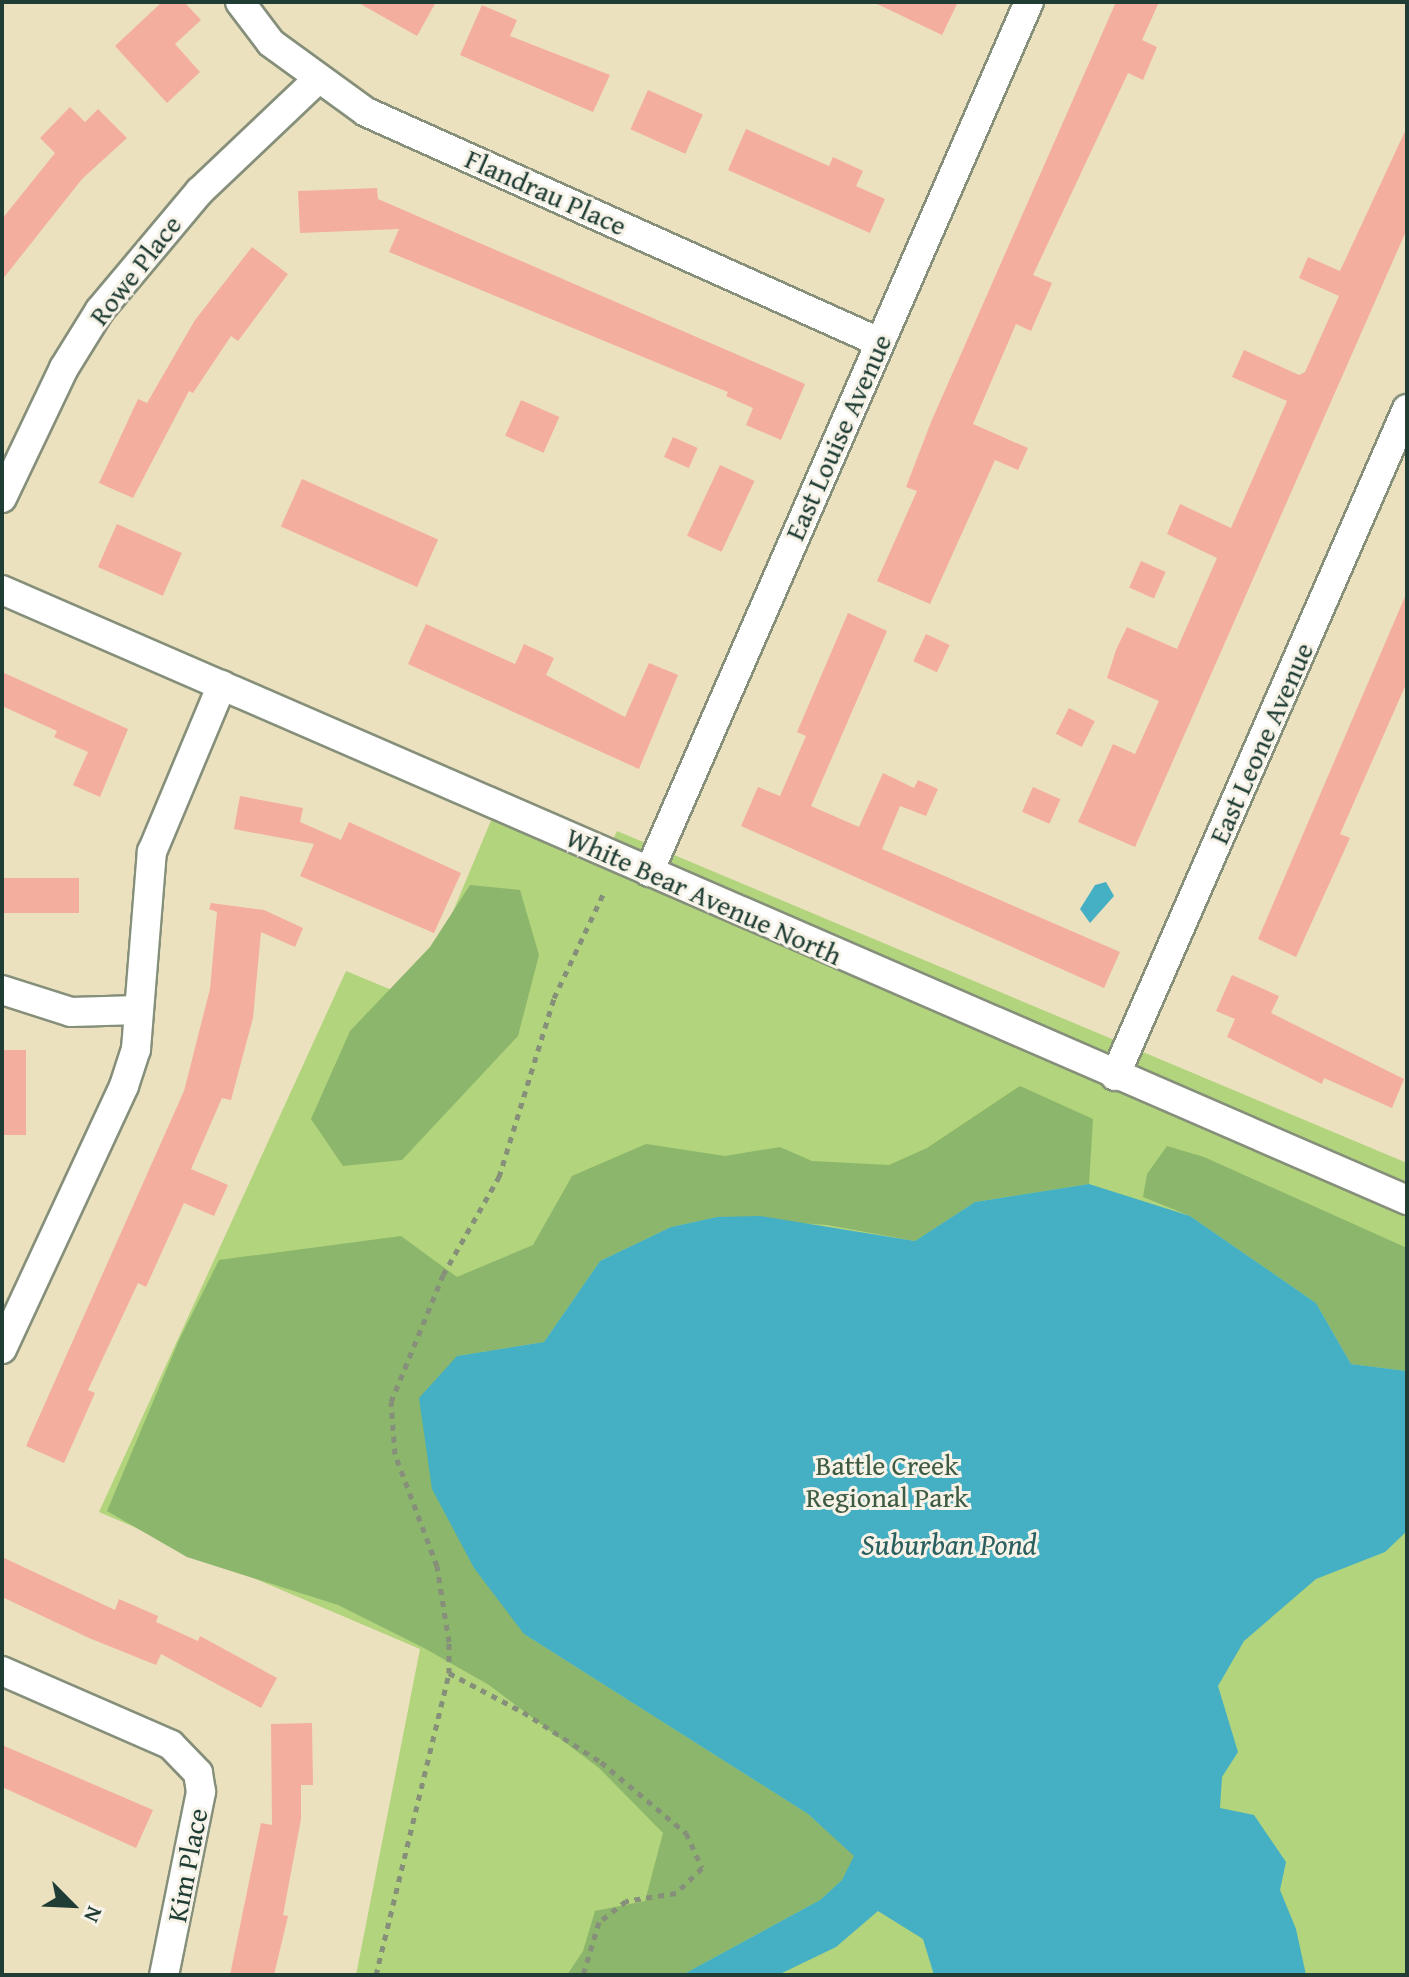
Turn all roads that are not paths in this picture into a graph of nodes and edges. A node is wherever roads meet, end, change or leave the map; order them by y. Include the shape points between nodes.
1 (240, 2) edge
2 (1029, 2) edge
3 (318, 79) junction
4 (879, 342) junction
5 (1407, 409) edge
6 (2, 498) edge
7 (2, 590) edge
8 (222, 685) junction
9 (649, 872) junction
10 (2, 990) edge
11 (139, 1010) junction
12 (1115, 1076) junction
13 (1407, 1200) edge
14 (2, 1349) edge
15 (2, 1671) edge
16 (164, 1975) edge

1 - 3 street, Flandrau Place via 271,43
2 - 4 street, East Louise Avenue
3 - 4 street, Flandrau Place via 366,112
3 - 6 street, Rowe Place via 200,191 100,310 64,368
4 - 9 street, East Louise Avenue
5 - 12 street, East Leone Avenue
7 - 8 street, White Bear Avenue North
8 - 9 street, White Bear Avenue North
8 - 11 street via 152,852
9 - 12 street, White Bear Avenue North
10 - 11 street via 71,1012
11 - 14 street via 136,1049 124,1086
12 - 13 street, White Bear Avenue North
15 - 16 street, Kim Place via 171,1745 198,1773 201,1792

